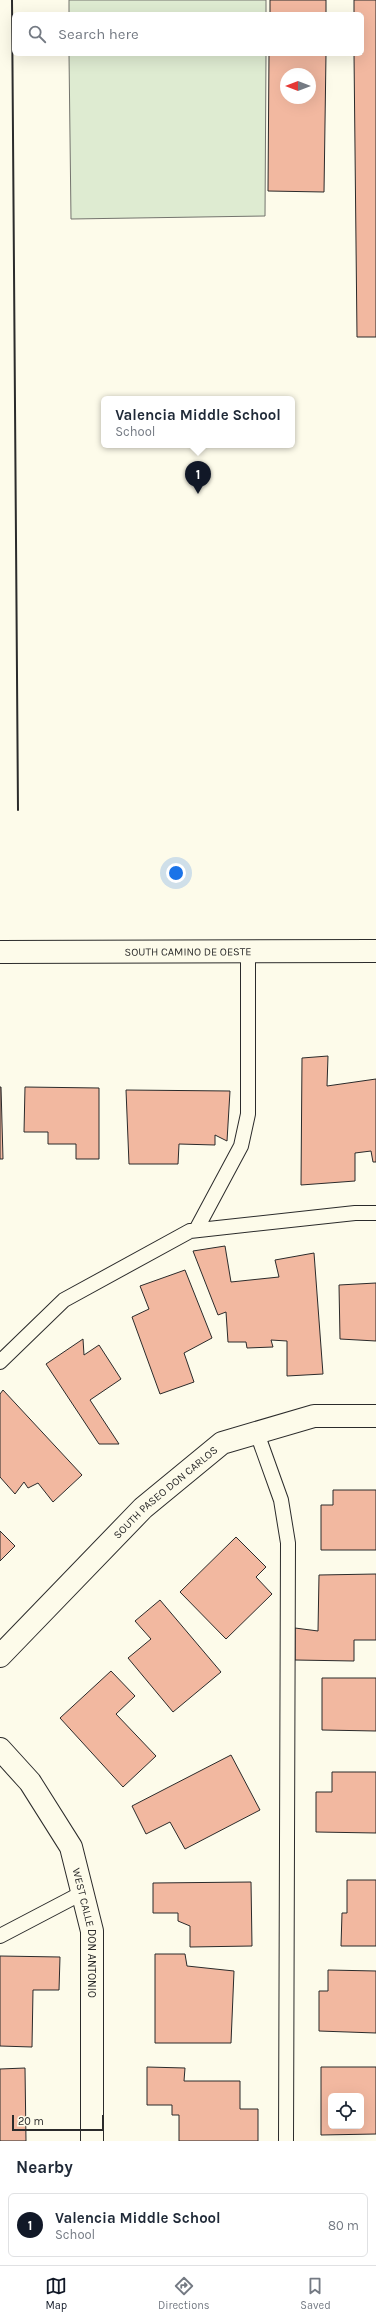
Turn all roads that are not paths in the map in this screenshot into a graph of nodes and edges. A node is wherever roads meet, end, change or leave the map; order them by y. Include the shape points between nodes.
1 (248, 951) junction
2 (376, 951) edge
3 (0, 952) edge
4 (376, 1213) edge
5 (196, 1230) junction
6 (0, 1362) edge
7 (376, 1416) edge
8 (257, 1433) junction
9 (0, 1656) edge
10 (0, 1749) edge
11 (82, 1892) junction
12 (0, 1936) edge
13 (92, 2141) edge
14 (286, 2141) edge

1 - 2 street, SOUTH CAMINO DE OESTE
1 - 3 street, SOUTH CAMINO DE OESTE
1 - 5 lane via 248,1114 241,1146
4 - 5 lane
5 - 6 lane via 64,1300
7 - 8 street, SOUTH PASEO DON CARLOS via 314,1416
8 - 9 street, SOUTH PASEO DON CARLOS via 222,1443 143,1508
8 - 14 lane via 281,1500 288,1543
10 - 11 street, WEST CALLE DON ANTONIO via 30,1782 71,1847
11 - 12 lane
11 - 13 street, WEST CALLE DON ANTONIO via 92,1931

